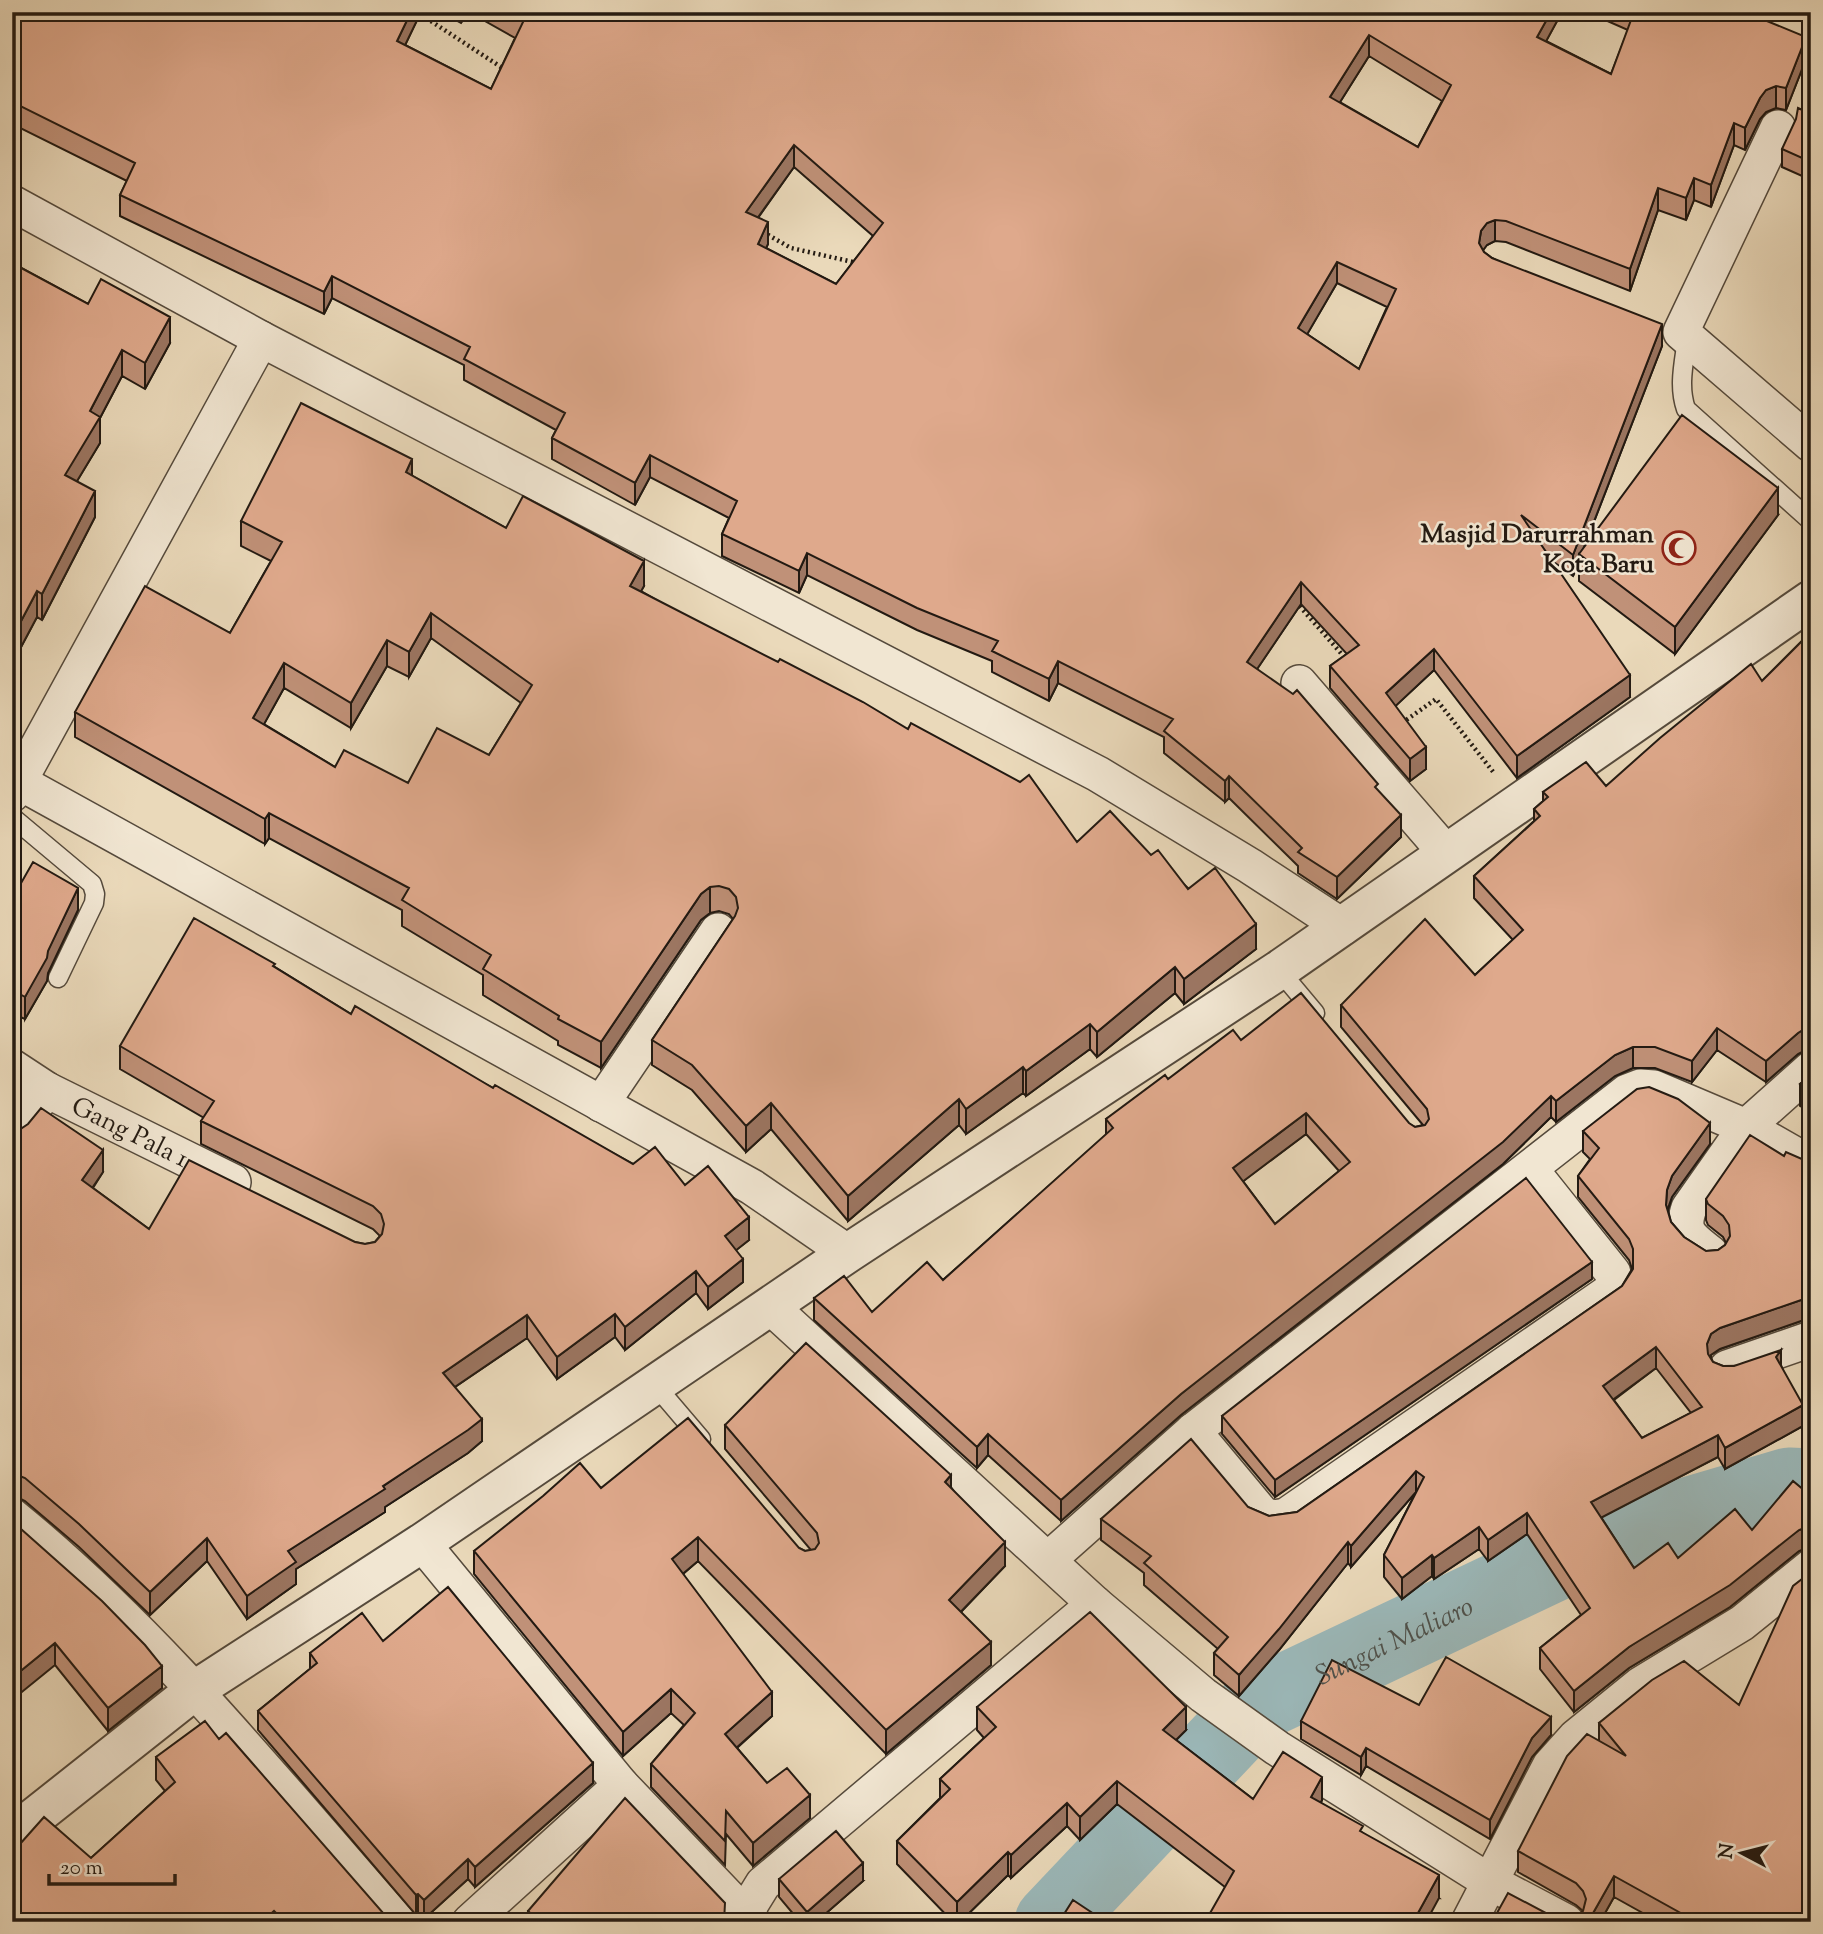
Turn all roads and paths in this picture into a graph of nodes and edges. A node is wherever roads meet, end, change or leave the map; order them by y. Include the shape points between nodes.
1 (416, 12) edge
2 (508, 72) edge
3 (1778, 128) dead end
4 (12, 203) edge
5 (757, 229) edge
6 (864, 259) edge
7 (1675, 331) junction
8 (261, 338) junction
9 (1811, 444) edge
10 (1811, 521) edge
11 (1294, 600) edge
12 (1811, 600) edge
13 (1348, 662) edge
14 (1299, 683) dead end
15 (1393, 713) edge
16 (15, 785) edge
17 (1518, 804) junction
18 (12, 817) edge
19 (1447, 854) junction
20 (1343, 926) junction
21 (718, 931) dead end
22 (1279, 970) junction
23 (58, 978) dead end
24 (1322, 1022) edge
25 (12, 1067) edge
26 (1811, 1069) edge
27 (47, 1090) junction
28 (601, 1104) junction
29 (1746, 1126) junction
30 (12, 1134) edge
31 (1811, 1164) edge
32 (1530, 1169) junction
33 (266, 1199) edge
34 (848, 1253) junction
35 (1710, 1253) edge
36 (771, 1307) junction
37 (1811, 1339) edge
38 (1727, 1368) edge
39 (655, 1385) junction
40 (1193, 1432) junction
41 (709, 1448) edge
42 (12, 1516) edge
43 (422, 1543) junction
44 (1048, 1560) junction
45 (1803, 1586) edge
46 (1095, 1604) junction
47 (195, 1689) junction
48 (621, 1785) junction
49 (12, 1835) edge
50 (1490, 1882) junction
51 (748, 1920) edge
52 (398, 1922) edge
53 (470, 1922) edge
54 (1469, 1922) edge
55 (1566, 1922) edge

1 - 2 path
3 - 7 street
4 - 8 street
5 - 6 path via 791,248 853,262
7 - 9 street
7 - 10 lane via 1686,409
8 - 16 street
8 - 20 street via 1098,774
11 - 13 path
12 - 17 street
14 - 19 street
15 - 17 path via 1402,723 1436,699
16 - 28 street
17 - 19 street
18 - 23 lane via 92,884 95,894
19 - 20 street
20 - 22 street
21 - 28 street
22 - 24 lane
22 - 34 street
25 - 27 street, Gang Pala 1
26 - 29 street
27 - 30 street
27 - 33 street, Gang Pala 1
28 - 34 street via 752,1187
29 - 31 street
29 - 32 street via 1654,1088 1640,1087 1627,1091
29 - 35 street via 1685,1220 1687,1233
32 - 40 street
32 - 40 street via 1613,1273 1611,1291 1286,1516 1264,1515
34 - 36 street
36 - 39 street
36 - 44 street
37 - 38 street
39 - 41 lane
39 - 43 street
40 - 44 street
42 - 47 street via 64,1558
43 - 47 street
43 - 48 street
44 - 46 street
45 - 50 street via 1640,1685 1576,1737 1550,1766
46 - 50 street via 1203,1695 1277,1748
46 - 51 street via 763,1884 750,1905
47 - 49 street
47 - 52 street
48 - 51 street
48 - 53 street
50 - 54 street
50 - 55 street

